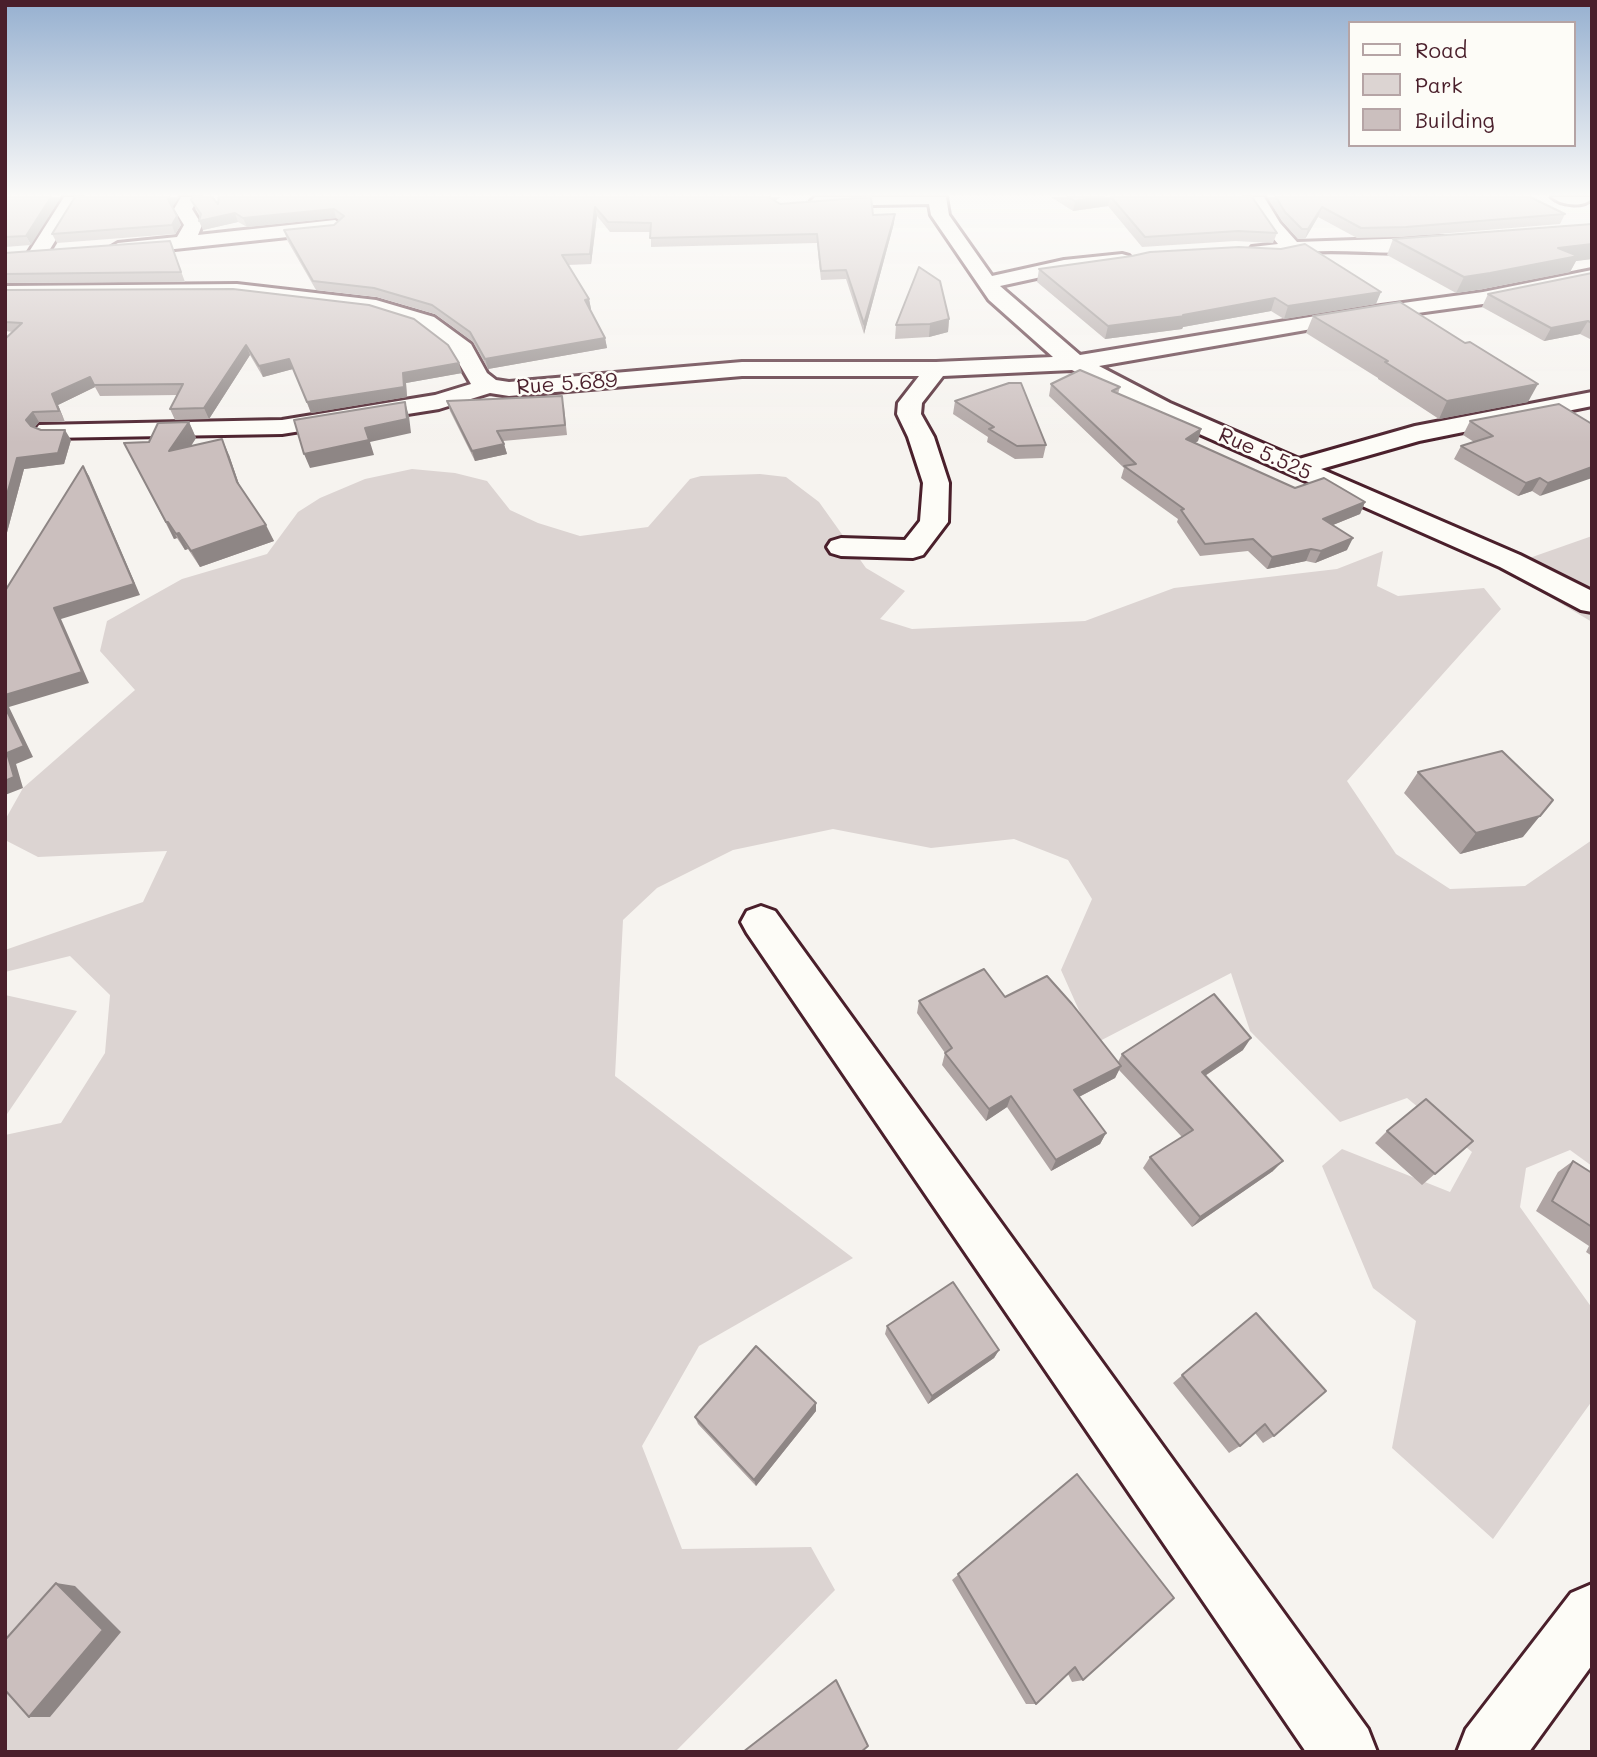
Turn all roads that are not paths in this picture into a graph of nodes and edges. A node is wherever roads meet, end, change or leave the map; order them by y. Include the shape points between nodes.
1 (984, 279) edge
2 (1005, 279) edge
3 (1575, 279) edge
4 (987, 283) junction
5 (5, 292) edge
6 (1076, 363) junction
7 (936, 369) junction
8 (489, 386) junction
9 (1592, 399) edge
10 (48, 430) edge
11 (1295, 467) junction
12 (841, 547) dead end
13 (1592, 603) edge
14 (761, 922) dead end
15 (1592, 1614) edge
16 (1345, 1752) edge
17 (1489, 1752) edge

1 - 4 street, Rue 5.525
2 - 4 street
3 - 6 street, Rue 5.689 via 1483,298
4 - 6 street, Rue 5.525 via 996,296
5 - 8 street, Rue 5.689 via 237,290 376,306 426,322 463,349 477,377
6 - 7 street, Rue 5.689
6 - 11 street, Rue 5.525 via 1161,408
7 - 8 street, Rue 5.689 via 741,369 520,388
7 - 12 street via 910,403 909,414 936,482 934,522 913,549
8 - 10 street via 439,402 282,427
9 - 11 street via 1415,434
11 - 13 street, Rue 5.525 via 1510,561
14 - 16 street
15 - 17 street

